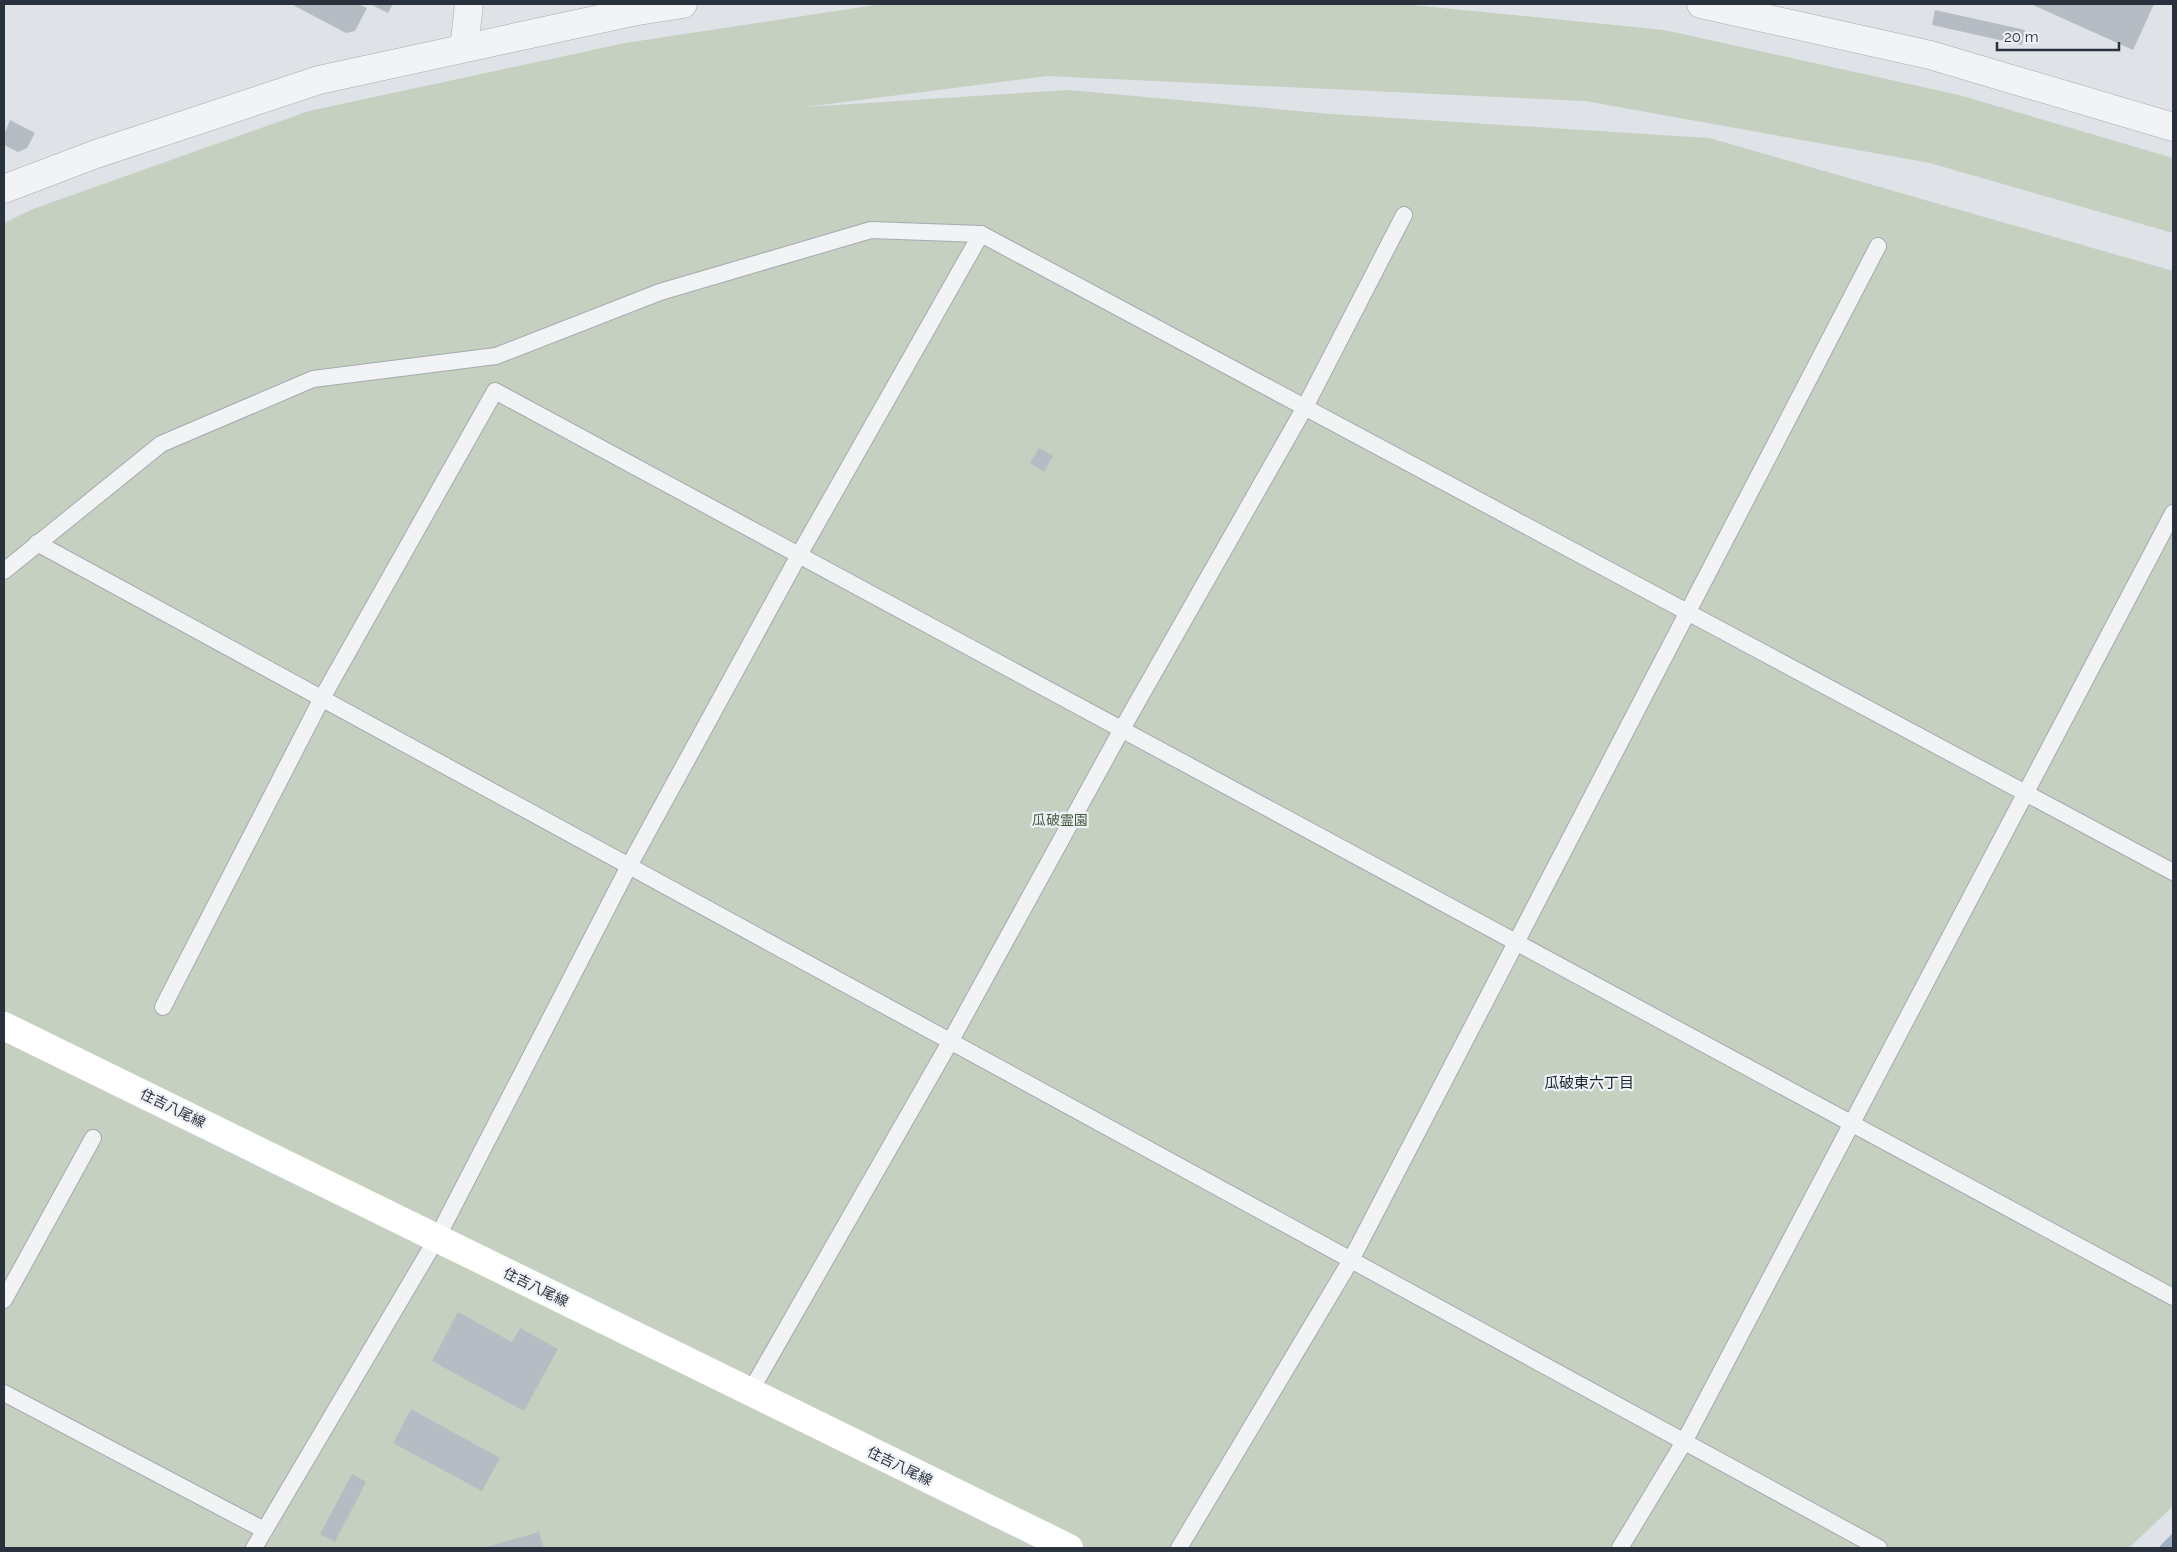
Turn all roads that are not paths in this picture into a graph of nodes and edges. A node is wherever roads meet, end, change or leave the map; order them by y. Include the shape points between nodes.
1 (469, 4) edge
2 (683, 4) edge
3 (1701, 4) edge
4 (634, 8) edge
5 (464, 48) junction
6 (2173, 127) edge
7 (4, 189) edge
8 (1404, 215) dead end
9 (981, 234) junction
10 (1878, 246) dead end
11 (1305, 407) junction
12 (2173, 514) edge
13 (37, 543) junction
14 (799, 555) junction
15 (4, 571) edge
16 (1687, 612) junction
17 (322, 698) junction
18 (1122, 730) junction
19 (2026, 793) junction
20 (629, 866) junction
21 (2173, 872) edge
22 (1516, 942) junction
23 (163, 1007) dead end
24 (4, 1026) edge
25 (950, 1042) junction
26 (1852, 1124) junction
27 (93, 1138) dead end
28 (437, 1238) junction
29 (1350, 1260) junction
30 (2173, 1297) edge
31 (4, 1300) edge
32 (750, 1392) junction
33 (4, 1393) edge
34 (1684, 1442) junction
35 (264, 1530) junction
36 (254, 1548) edge
37 (1069, 1548) edge
38 (1179, 1548) edge
39 (1620, 1548) edge
40 (1880, 1548) edge

1 - 5 street
2 - 4 street
3 - 6 street via 1930,55
4 - 5 street
5 - 7 street via 319,80 96,154
8 - 11 lane
9 - 11 lane
9 - 13 lane via 872,230 660,292 496,356 313,379 161,444
9 - 14 lane
10 - 16 lane
11 - 16 lane
11 - 18 lane
12 - 19 lane
13 - 15 lane
13 - 17 lane
14 - 17 lane via 495,391
14 - 18 lane
14 - 20 lane
16 - 19 lane
16 - 22 lane
17 - 20 lane
17 - 23 lane
18 - 22 lane
18 - 25 lane
19 - 21 lane
19 - 26 lane
20 - 25 lane
20 - 28 lane
22 - 26 lane
22 - 29 lane
24 - 28 main road, 住吉八尾線
25 - 29 lane
25 - 32 lane
26 - 30 lane
26 - 34 lane
27 - 31 lane
28 - 32 main road, 住吉八尾線
28 - 35 lane
29 - 34 lane
29 - 38 lane
32 - 37 main road, 住吉八尾線
33 - 35 lane
34 - 39 lane
34 - 40 lane
35 - 36 lane

